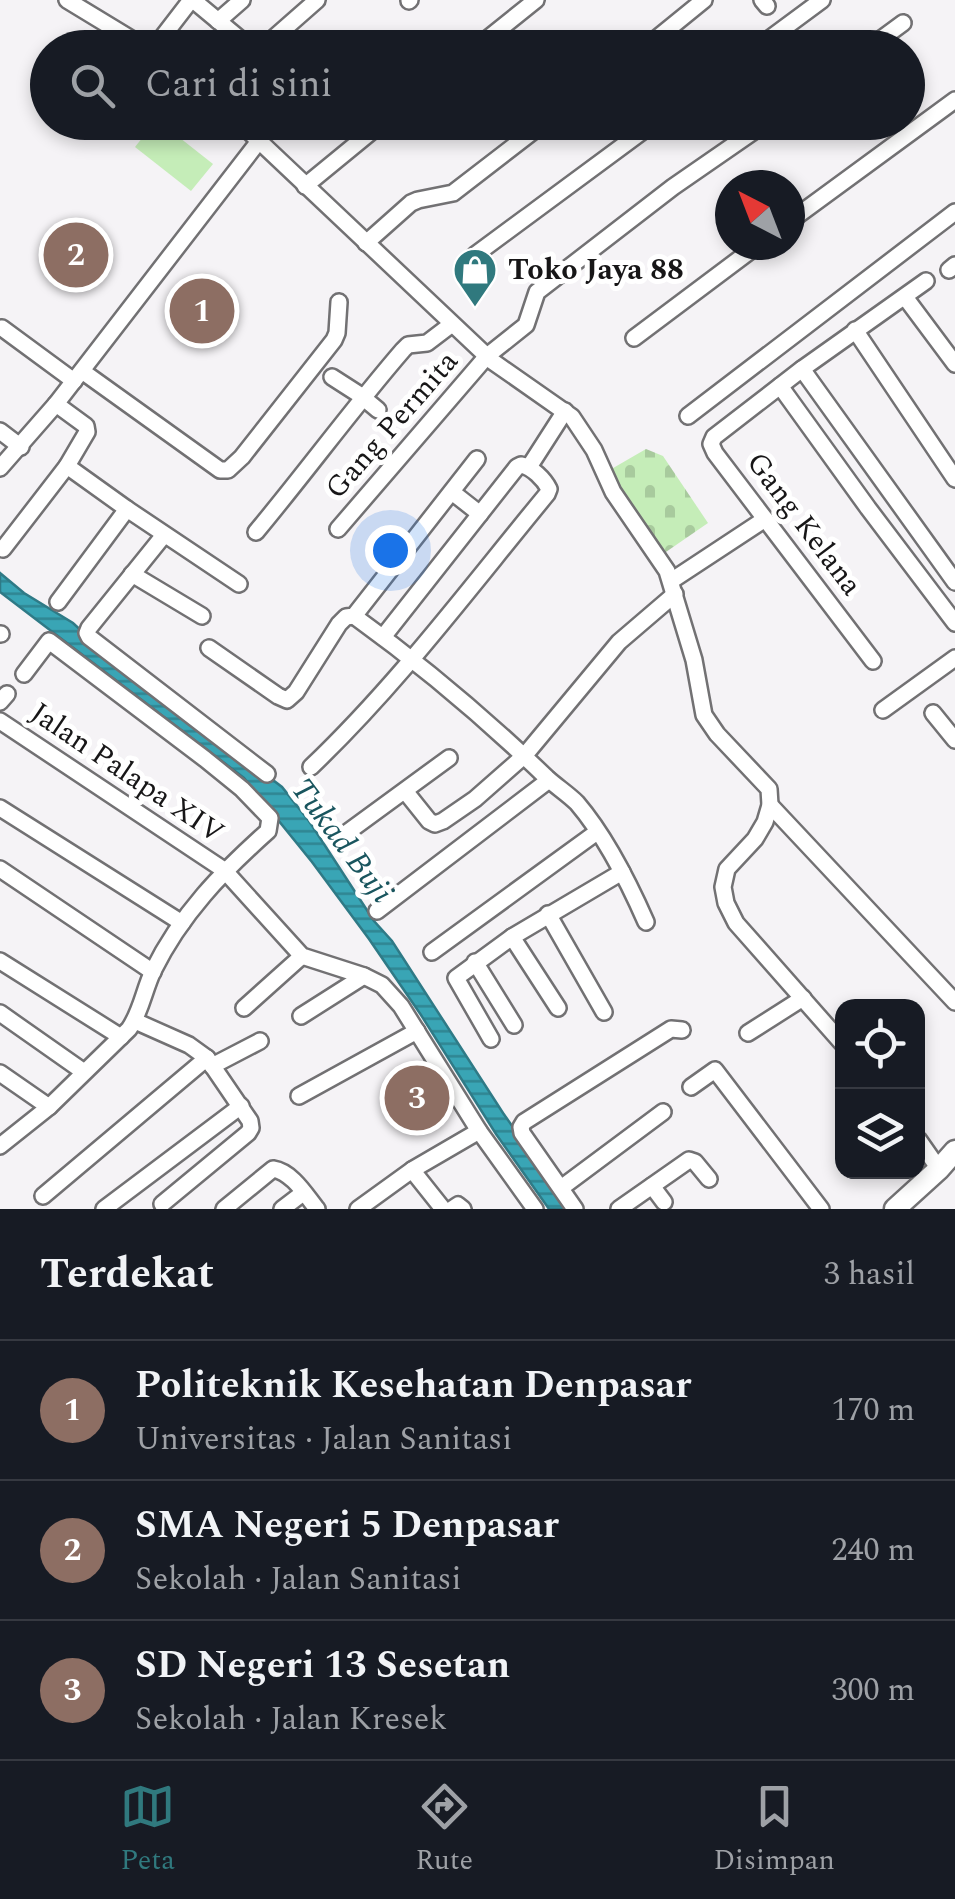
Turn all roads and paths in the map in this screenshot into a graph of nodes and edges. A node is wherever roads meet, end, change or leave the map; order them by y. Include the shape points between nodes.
1 (67, 0) edge
2 (192, 0) edge
3 (242, 0) edge
4 (317, 0) edge
5 (536, 0) edge
6 (704, 0) edge
7 (822, 0) edge
8 (218, 21) junction
9 (903, 23) dead end
10 (116, 30) edge
11 (168, 30) edge
12 (229, 30) edge
13 (283, 30) edge
14 (498, 30) edge
15 (667, 30) edge
16 (781, 30) edge
17 (893, 30) edge
18 (955, 100) edge
19 (925, 122) edge
20 (259, 140) joint
21 (361, 140) edge
22 (522, 140) edge
23 (631, 140) edge
24 (741, 140) edge
25 (901, 140) edge
26 (304, 186) junction
27 (805, 211) edge
28 (955, 212) edge
29 (366, 243) junction
30 (475, 255) dead end
31 (738, 260) edge
32 (926, 281) dead end
33 (905, 297) junction
34 (338, 302) dead end
35 (452, 324) junction
36 (2, 328) edge
37 (855, 330) junction
38 (634, 338) dead end
39 (488, 356) junction
40 (955, 364) edge
41 (802, 370) junction
42 (78, 376) junction
43 (332, 377) dead end
44 (780, 386) junction
45 (362, 397) junction
46 (56, 404) junction
47 (378, 410) dead end
48 (565, 411) junction
49 (688, 416) dead end
50 (0, 431) edge
51 (20, 447) junction
52 (476, 459) dead end
53 (67, 466) junction
54 (529, 467) junction
55 (0, 468) edge
56 (955, 479) edge
57 (452, 492) junction
58 (126, 510) junction
59 (480, 514) junction
60 (765, 519) junction
61 (338, 529) dead end
62 (256, 532) dead end
63 (164, 535) junction
64 (3, 549) dead end
65 (132, 574) junction
66 (955, 582) edge
67 (239, 584) dead end
68 (673, 588) junction
69 (58, 602) dead end
70 (202, 616) dead end
71 (354, 616) junction
72 (955, 623) edge
73 (383, 637) junction
74 (209, 648) dead end
75 (955, 658) edge
76 (410, 659) junction
77 (873, 661) dead end
78 (24, 674) dead end
79 (883, 710) dead end
80 (933, 712) dead end
81 (0, 721) edge
82 (955, 740) edge
83 (524, 755) junction
84 (449, 758) dead end
85 (311, 767) dead end
86 (267, 774) dead end
87 (550, 780) junction
88 (405, 791) junction
89 (770, 806) junction
90 (0, 808) edge
91 (597, 832) junction
92 (341, 836) dead end
93 (0, 869) edge
94 (224, 870) junction
95 (622, 872) junction
96 (377, 911) dead end
97 (548, 914) junction
98 (646, 922) dead end
99 (182, 924) junction
100 (512, 937) junction
101 (432, 952) dead end
102 (302, 956) junction
103 (0, 961) edge
104 (475, 962) junction
105 (152, 972) junction
106 (364, 976) junction
107 (803, 998) junction
108 (955, 1002) edge
109 (244, 1008) dead end
110 (558, 1008) dead end
111 (604, 1012) dead end
112 (0, 1014) edge
113 (301, 1016) dead end
114 (135, 1021) junction
115 (514, 1026) dead end
116 (682, 1030) dead end
117 (417, 1031) junction
118 (748, 1033) dead end
119 (835, 1035) edge
120 (121, 1037) junction
121 (491, 1039) dead end
122 (260, 1041) dead end
123 (210, 1062) junction
124 (84, 1072) junction
125 (0, 1073) edge
126 (691, 1087) dead end
127 (299, 1096) dead end
128 (240, 1106) junction
129 (49, 1107) junction
130 (663, 1112) dead end
131 (479, 1131) junction
132 (0, 1146) edge
133 (925, 1149) edge
134 (955, 1151) edge
135 (939, 1169) junction
136 (412, 1170) junction
137 (709, 1179) dead end
138 (652, 1186) junction
139 (562, 1188) junction
140 (303, 1193) junction
141 (43, 1196) dead end
142 (664, 1202) dead end
143 (162, 1204) dead end
144 (370, 1206) edge
145 (104, 1209) edge
146 (224, 1209) edge
147 (282, 1209) edge
148 (317, 1209) edge
149 (443, 1209) edge
150 (452, 1209) edge
151 (463, 1209) edge
152 (534, 1209) edge
153 (576, 1209) edge
154 (619, 1209) edge
155 (821, 1209) edge
156 (894, 1209) edge

1 - 10 street
2 - 8 street
2 - 11 street
3 - 8 street
4 - 13 street
5 - 14 street
6 - 15 street
7 - 16 street
8 - 12 street
9 - 17 street
18 - 19 street
20 - 26 street
20 - 42 street
21 - 26 street
22 - 29 street via 453,194 410,203
23 - 30 street
24 - 39 street, Gang Permita via 537,292 526,326
25 - 27 street
26 - 29 street
28 - 49 street
29 - 35 street
31 - 38 street
32 - 33 street, Gang Kelana
33 - 37 street, Gang Kelana
33 - 40 street
34 - 42 street via 338,334 228,470
35 - 39 street
35 - 45 street via 427,343 408,345
36 - 42 street
37 - 41 street, Gang Kelana
37 - 56 street
39 - 48 street
39 - 61 street, Gang Permita
41 - 44 street, Gang Kelana
41 - 66 street
42 - 46 street
43 - 45 street
44 - 60 street, Gang Kelana via 711,444
44 - 72 street
45 - 47 street
45 - 62 street
46 - 51 street
46 - 53 street via 87,429
48 - 54 street
48 - 68 street
50 - 51 street
51 - 55 street
52 - 57 street
53 - 58 street
53 - 64 street
54 - 59 street via 517,467
54 - 76 street via 548,494
57 - 59 street
57 - 71 street
58 - 63 street
58 - 69 street
59 - 73 street
60 - 68 street
60 - 77 street, Gang Kelana
63 - 65 street
63 - 67 street
65 - 70 street
65 - 86 street via 89,637
68 - 83 street via 618,642
68 - 89 street via 704,714 769,789
71 - 73 street
71 - 74 street via 339,624 287,700
73 - 76 street
75 - 79 street
76 - 83 street
76 - 85 street
78 - 94 street via 49,641 242,789 270,825
80 - 82 street
81 - 94 street, Jalan Palapa XIV
83 - 87 street
83 - 88 street via 443,822 429,821
84 - 88 street
87 - 91 street
87 - 96 street
88 - 92 street
89 - 107 street via 755,839 727,868 723,887 736,923
89 - 108 street
90 - 99 street
91 - 95 street
91 - 101 street
93 - 105 street
94 - 99 street
94 - 102 street, Jalan Palapa XIV
95 - 97 street
95 - 98 street
97 - 100 street
97 - 111 street
99 - 105 street
100 - 104 street
100 - 110 street
102 - 106 street
102 - 109 street
103 - 120 street
104 - 115 street
104 - 121 street via 456,978
105 - 114 street
106 - 113 street
106 - 117 street via 382,985
107 - 118 street
107 - 119 street
112 - 124 street
114 - 120 street
114 - 123 street
116 - 139 street via 672,1029 521,1127
117 - 127 street
117 - 131 street
120 - 124 street
122 - 123 street
123 - 128 street
123 - 141 street
124 - 129 street
125 - 129 street
126 - 155 street via 715,1070
128 - 143 street via 250,1121 248,1133
128 - 145 street
129 - 132 street
130 - 139 street
131 - 136 street
131 - 152 street
133 - 135 street
134 - 135 street
135 - 156 street
136 - 144 street
136 - 149 street
137 - 138 street via 689,1160
138 - 142 street
138 - 154 street
139 - 153 street
140 - 146 street via 273,1169
140 - 147 street
140 - 148 street
150 - 151 street

